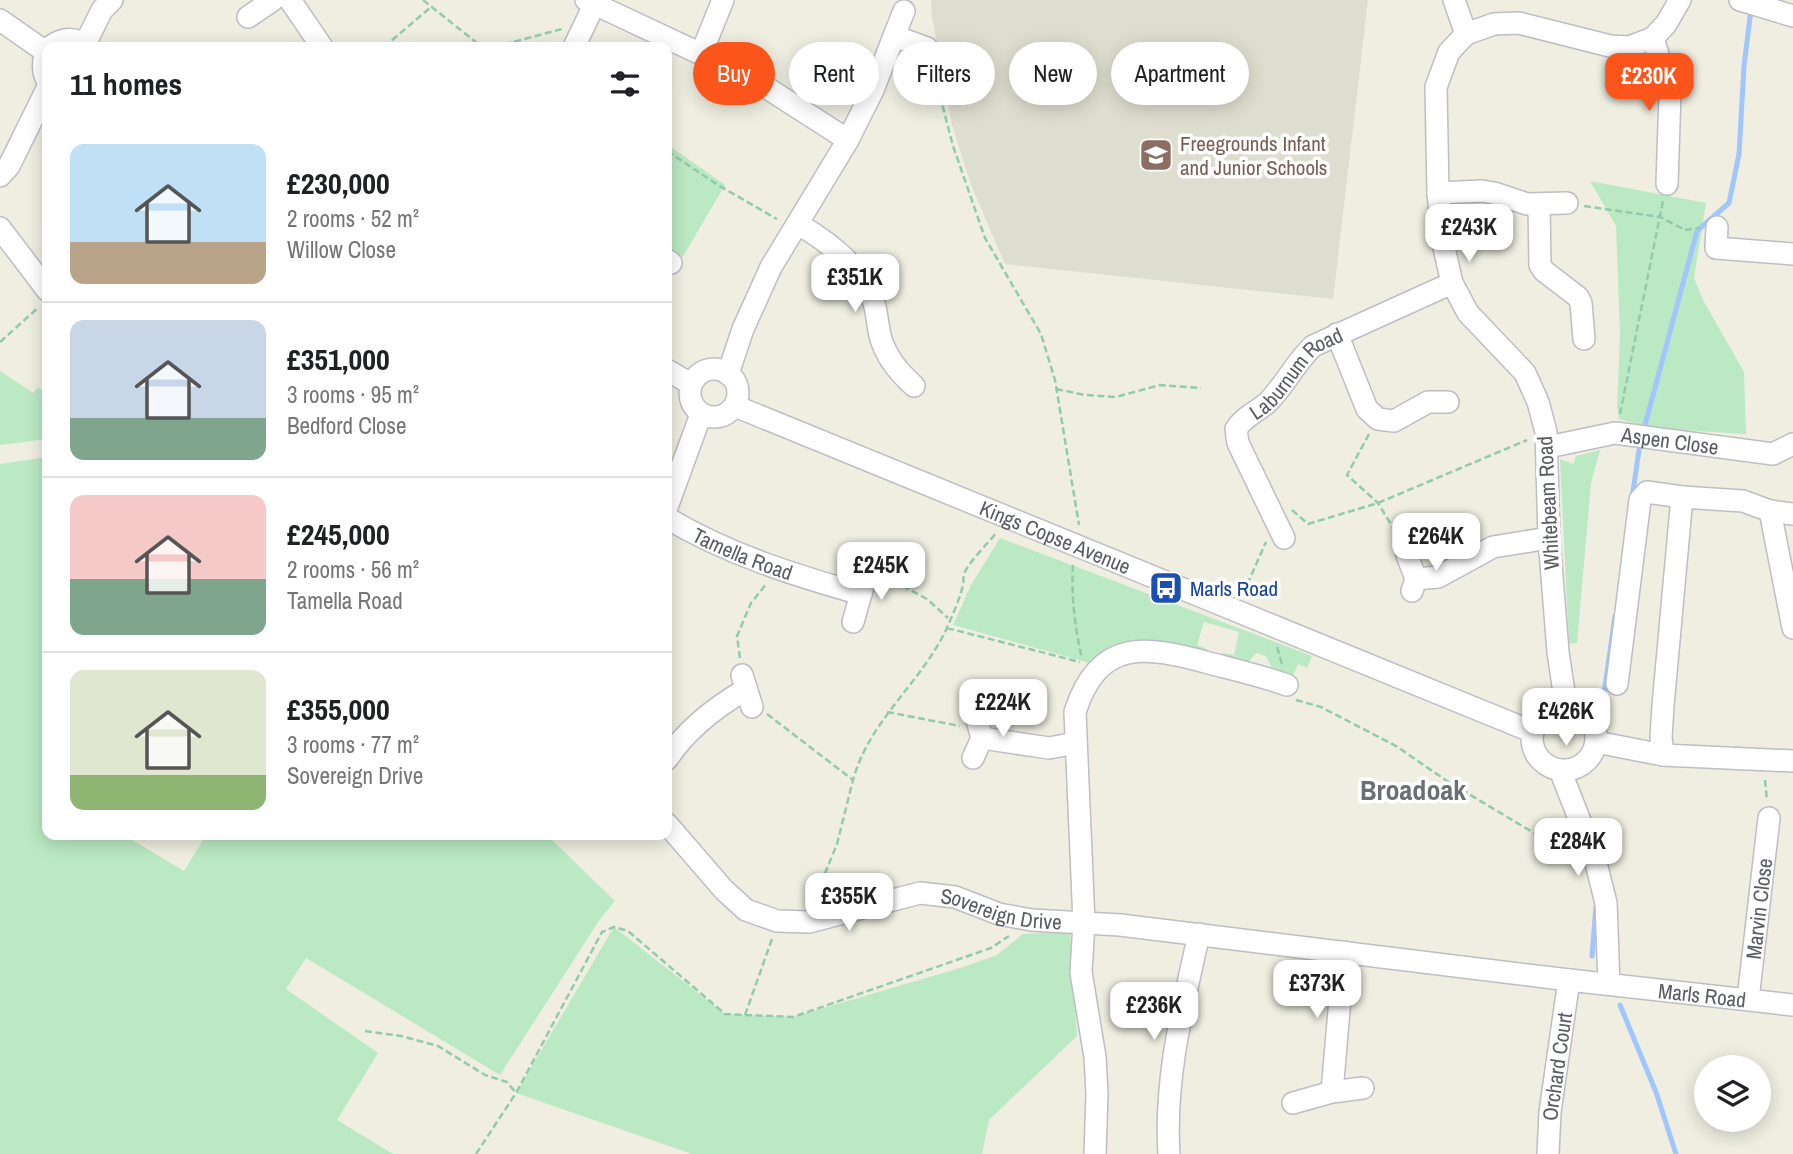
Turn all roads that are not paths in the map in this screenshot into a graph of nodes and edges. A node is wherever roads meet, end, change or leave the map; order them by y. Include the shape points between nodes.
1 (112, 0) edge
2 (273, 0) edge
3 (290, 0) edge
4 (723, 0) edge
5 (1454, 0) edge
6 (1680, 0) edge
7 (1740, 0) edge
8 (590, 2) edge
9 (904, 11) dead end
10 (1793, 16) edge
11 (248, 17) dead end
12 (0, 20) edge
13 (1466, 34) junction
14 (894, 36) junction
15 (1653, 38) junction
16 (58, 42) edge
17 (77, 42) edge
18 (89, 42) edge
19 (319, 42) edge
20 (575, 42) edge
21 (706, 42) edge
22 (910, 42) edge
23 (42, 46) edge
24 (693, 50) edge
25 (775, 93) edge
26 (42, 99) edge
27 (848, 140) junction
28 (1661, 170) road end
29 (0, 176) edge
30 (1438, 193) junction
31 (1567, 203) road end
32 (1539, 204) junction
33 (796, 227) junction
34 (1717, 227) road end
35 (0, 228) edge
36 (1793, 254) edge
37 (1452, 283) junction
38 (42, 284) edge
39 (1337, 334) junction
40 (1584, 339) dead end
41 (672, 373) edge
42 (728, 374) junction
43 (691, 384) junction
44 (914, 386) dead end
45 (1432, 396) dead end
46 (735, 405) junction
47 (701, 414) junction
48 (1547, 440) junction
49 (1793, 444) edge
50 (672, 493) edge
51 (1682, 497) junction
52 (1770, 511) junction
53 (1793, 514) edge
54 (672, 521) edge
55 (1284, 523) road end
56 (1549, 538) junction
57 (1407, 555) road end
58 (868, 569) road end
59 (861, 594) junction
60 (853, 622) dead end
61 (1793, 628) edge
62 (1618, 684) dead end
63 (1287, 685) road end
64 (746, 691) road end
65 (1566, 706) junction
66 (1533, 732) junction
67 (1596, 742) junction
68 (1076, 743) junction
69 (672, 753) edge
70 (1663, 755) junction
71 (973, 758) dead end
72 (1793, 761) edge
73 (1560, 770) junction
74 (1769, 818) road end
75 (672, 830) edge
76 (1084, 923) junction
77 (1199, 934) junction
78 (1344, 952) junction
79 (1569, 980) junction
80 (1609, 984) junction
81 (1748, 999) junction
82 (1793, 1005) edge
83 (1363, 1088) dead end
84 (1332, 1092) junction
85 (1293, 1103) dead end
86 (1095, 1154) edge
87 (1169, 1154) edge
88 (1548, 1154) edge

1 - 18 street via 102,10
2 - 11 street
3 - 19 street
4 - 21 street
5 - 13 street
6 - 15 street
7 - 10 street
8 - 20 street
8 - 24 street
9 - 14 street
12 - 23 street
13 - 15 street via 1494,24 1519,23 1610,46 1629,47
13 - 30 street, Whitebeam Road via 1449,52 1436,87
14 - 22 street
14 - 27 street
15 - 28 street via 1670,93
16 - 17 street
25 - 27 street
26 - 29 street
27 - 33 street
30 - 32 street via 1494,192 1516,202
30 - 37 street, Whitebeam Road
31 - 32 street
32 - 40 street via 1540,265 1578,297
33 - 42 street via 771,267
33 - 44 street via 827,241 855,270 873,297 875,344
34 - 36 street via 1716,247
35 - 38 street
37 - 39 street, Laburnum Road
37 - 48 street, Whitebeam Road via 1468,313 1525,373
39 - 45 street via 1367,409 1378,419 1394,421
39 - 55 street, Laburnum Road via 1298,360 1270,401 1242,419 1236,429 1238,443
41 - 43 street
42 - 43 street via 703,371
42 - 46 street via 737,385
43 - 47 street via 691,401
46 - 47 street via 724,416
46 - 66 street, Kings Copse Avenue
47 - 50 street
48 - 49 street, Aspen Close via 1615,433 1773,454
48 - 56 street, Whitebeam Road
51 - 52 street via 1743,501
51 - 62 street via 1647,492 1640,500
51 - 70 street via 1663,706
52 - 53 street
52 - 61 street
54 - 59 street, Tamella Road via 778,569
56 - 57 street via 1493,547 1414,586
56 - 65 street, Whitebeam Road
58 - 59 street
59 - 60 street
63 - 68 street via 1266,671 1176,654 1142,650 1118,656 1099,668 1082,690 1075,712
64 - 69 street via 697,723
65 - 66 street via 1541,716
65 - 67 street via 1577,708 1592,722
66 - 73 street via 1535,752
67 - 70 street
67 - 73 street via 1587,760
68 - 71 street via 1049,748 979,728
68 - 76 street
70 - 72 street
73 - 80 street via 1595,859 1606,904
74 - 81 street, Marvin Close
75 - 76 street, Sovereign Drive via 746,910 779,921 805,922 919,893 955,897 999,914
76 - 77 street, Marls Road
76 - 86 street via 1080,972 1095,1057
77 - 78 street, Marls Road
77 - 87 street via 1176,1040 1167,1122
78 - 79 street, Marls Road
78 - 84 street
79 - 80 street, Marls Road
79 - 88 street, Orchard Court
80 - 81 street, Marls Road
81 - 82 street, Marls Road
83 - 84 street
84 - 85 street

